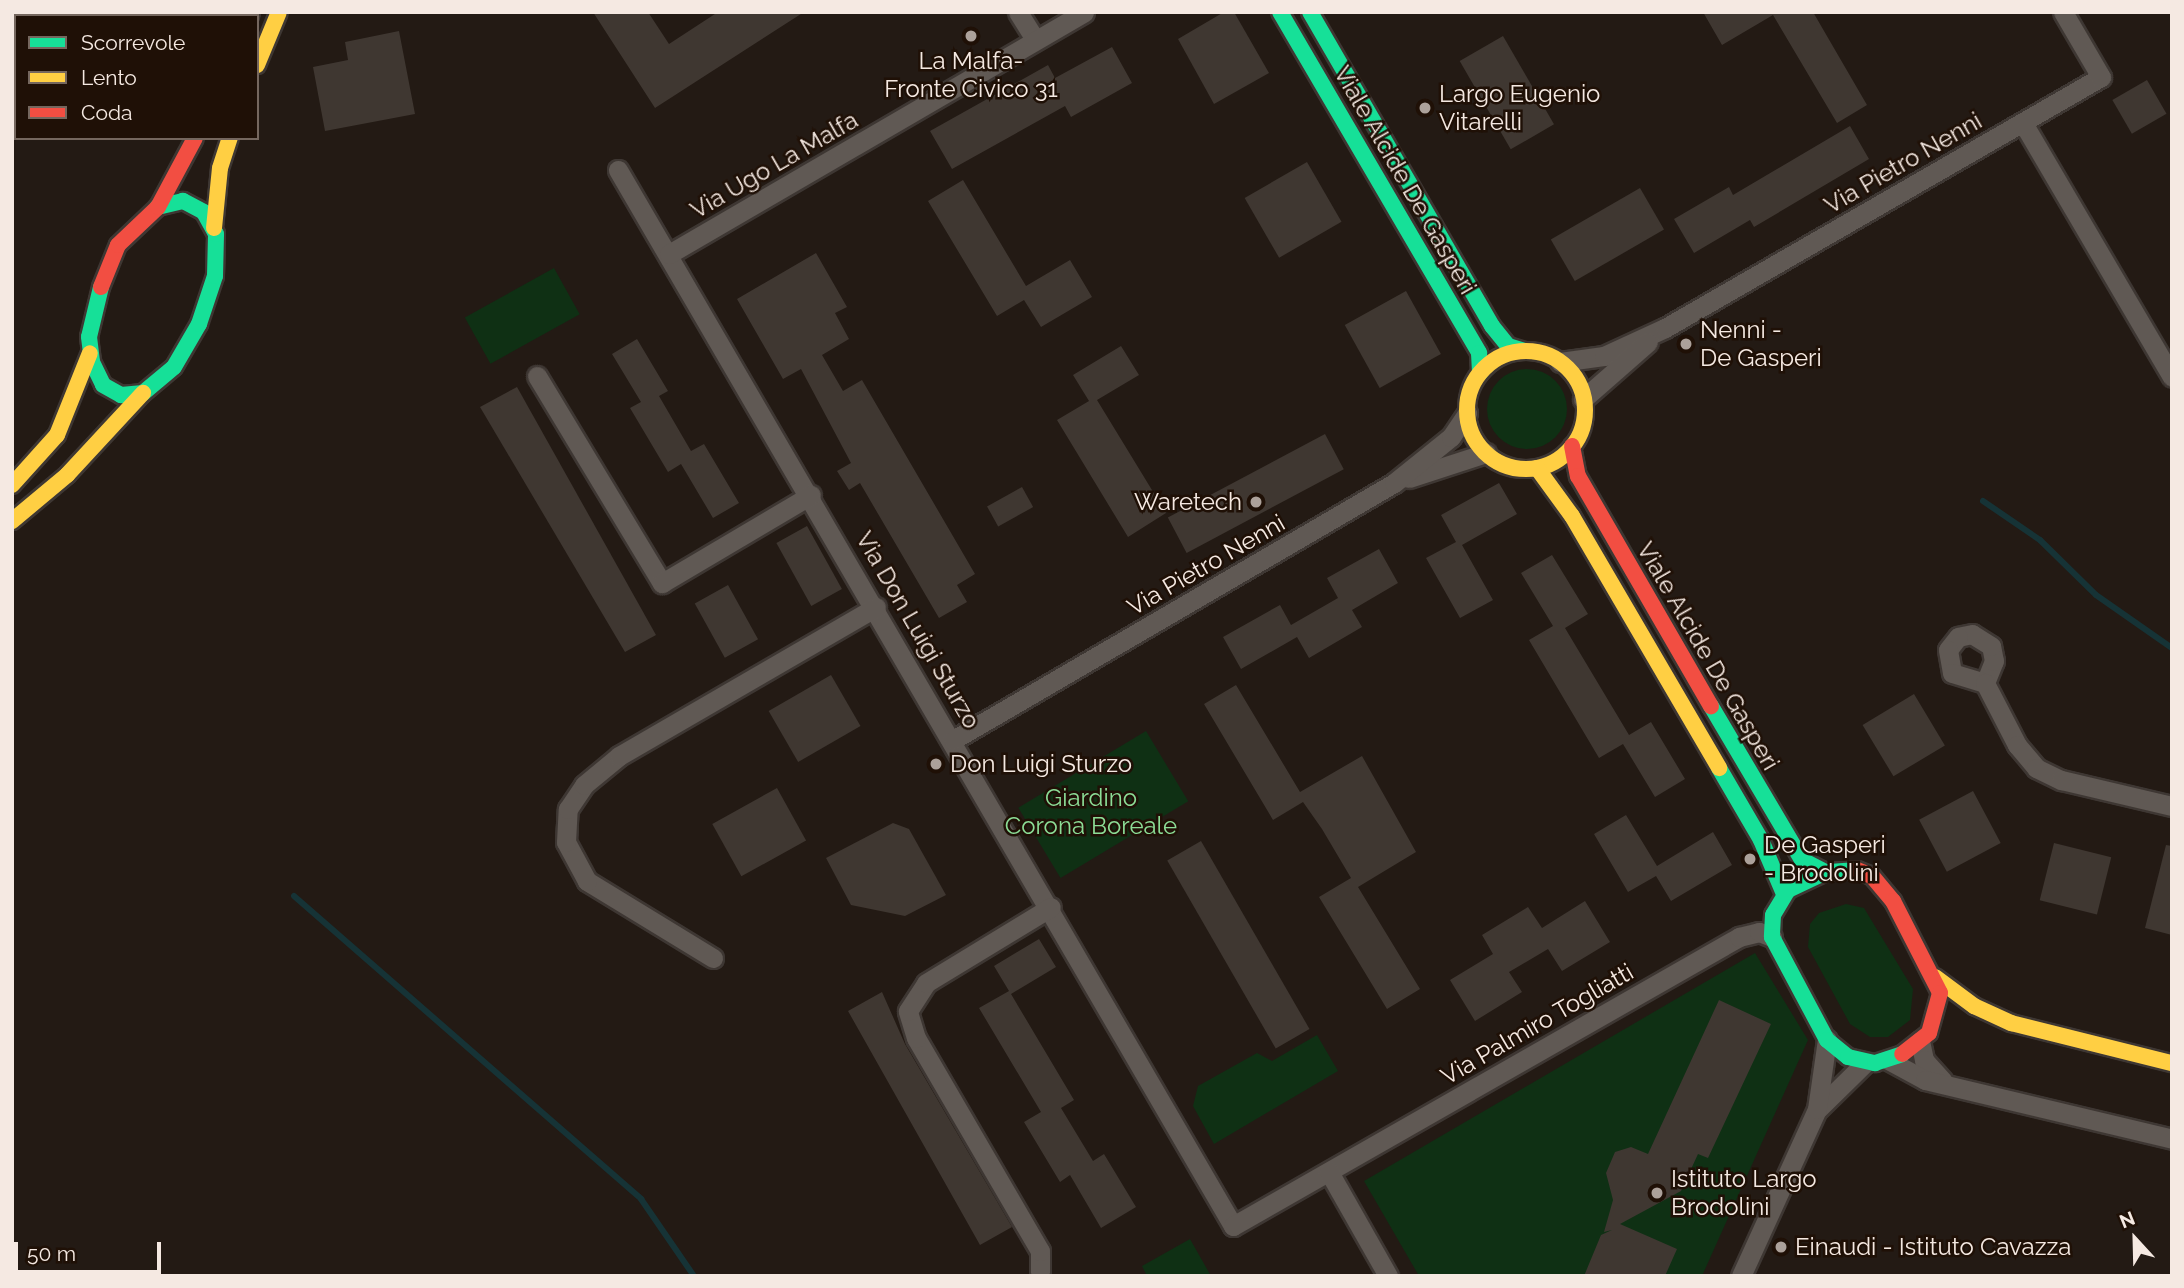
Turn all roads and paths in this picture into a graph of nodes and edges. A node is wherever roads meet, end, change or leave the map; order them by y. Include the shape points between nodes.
1 (279, 12) edge
2 (1018, 12) edge
3 (1084, 12) edge
4 (1280, 12) edge
5 (1310, 12) edge
6 (2063, 12) edge
7 (1035, 39) junction
8 (259, 60) edge
9 (2023, 122) junction
10 (194, 140) edge
11 (229, 140) edge
12 (618, 170) dead end
13 (158, 207) junction
14 (214, 228) junction
15 (669, 254) junction
16 (1665, 328) junction
17 (1524, 351) junction
18 (90, 353) junction
19 (1560, 362) junction
20 (1480, 373) junction
21 (537, 376) dead end
22 (2172, 377) edge
23 (143, 393) junction
24 (1583, 399) junction
25 (1467, 413) junction
26 (1572, 446) junction
27 (1486, 453) junction
28 (1537, 468) junction
29 (1394, 483) junction
30 (12, 485) edge
31 (811, 495) junction
32 (12, 520) edge
33 (876, 607) junction
34 (1985, 683) dead end
35 (953, 740) junction
36 (2172, 806) edge
37 (1826, 872) junction
38 (1784, 894) junction
39 (1051, 906) junction
40 (1772, 937) junction
41 (713, 958) dead end
42 (1936, 977) junction
43 (1972, 1023) dead end
44 (2011, 1023) junction
45 (1946, 1027) dead end
46 (1925, 1037) junction
47 (1827, 1040) junction
48 (1888, 1060) junction
49 (1865, 1063) junction
50 (2172, 1063) edge
51 (1943, 1081) junction
52 (1818, 1109) junction
53 (2172, 1139) edge
54 (1329, 1172) junction
55 (1233, 1226) joint
56 (1040, 1272) dead end
57 (1388, 1276) edge
58 (1741, 1276) edge

1 - 8 street
2 - 7 street
3 - 7 street, Via Ugo La Malfa
4 - 20 street, Viale Alcide De Gasperi via 1479,353
5 - 17 street, Viale Alcide De Gasperi via 1492,326 1508,346
6 - 9 street, Via Pietro Nenni via 2101,77
7 - 15 street, Via Ugo La Malfa
9 - 16 street, Via Pietro Nenni
9 - 22 street
10 - 13 street
11 - 14 street via 220,168
12 - 15 street, Via Don Luigi Sturzo
13 - 14 street via 189,202
13 - 18 street via 133,226 113,256 96,298
14 - 23 street via 215,276 199,324 174,367
15 - 31 street, Via Don Luigi Sturzo
16 - 19 street, Via Pietro Nenni via 1604,355
16 - 24 street, Via Pietro Nenni
17 - 19 street
17 - 20 street via 1500,358
18 - 23 street via 94,370 110,391
18 - 30 street via 57,435
19 - 24 street
20 - 25 street
21 - 31 street via 662,583
23 - 32 street via 67,475
24 - 26 street via 1584,419
25 - 27 street via 1472,435
25 - 29 street, Via Pietro Nenni via 1451,437
26 - 28 street
26 - 37 street, Viale Alcide De Gasperi via 1578,476 1782,828 1802,860
27 - 28 street via 1515,468
27 - 29 street
28 - 38 street, Viale Alcide De Gasperi via 1572,516 1761,840
29 - 35 street, Via Pietro Nenni
31 - 33 street, Via Don Luigi Sturzo
33 - 35 street, Via Don Luigi Sturzo
33 - 41 street via 620,756 590,779 568,809 566,842 587,881
34 - 36 street via 2017,745 2036,768 2055,778
35 - 39 street, Via Don Luigi Sturzo
37 - 38 street
37 - 42 street via 1847,869 1872,876 1893,901
38 - 40 street via 1773,915
39 - 55 street, Via Don Luigi Sturzo
39 - 56 street via 926,983 908,1011 916,1038 1040,1251
40 - 47 street
40 - 54 street, Via Palmiro Togliatti via 1759,932 1739,937
42 - 44 street via 1974,1006
42 - 46 street via 1940,1007
43 - 44 street
44 - 50 street
45 - 46 street
46 - 48 street
46 - 51 street via 1924,1060
47 - 49 street
47 - 52 street
48 - 49 street
48 - 51 street via 1907,1074
49 - 52 street
51 - 53 street
52 - 58 street
54 - 55 street, Via Palmiro Togliatti
54 - 57 street

